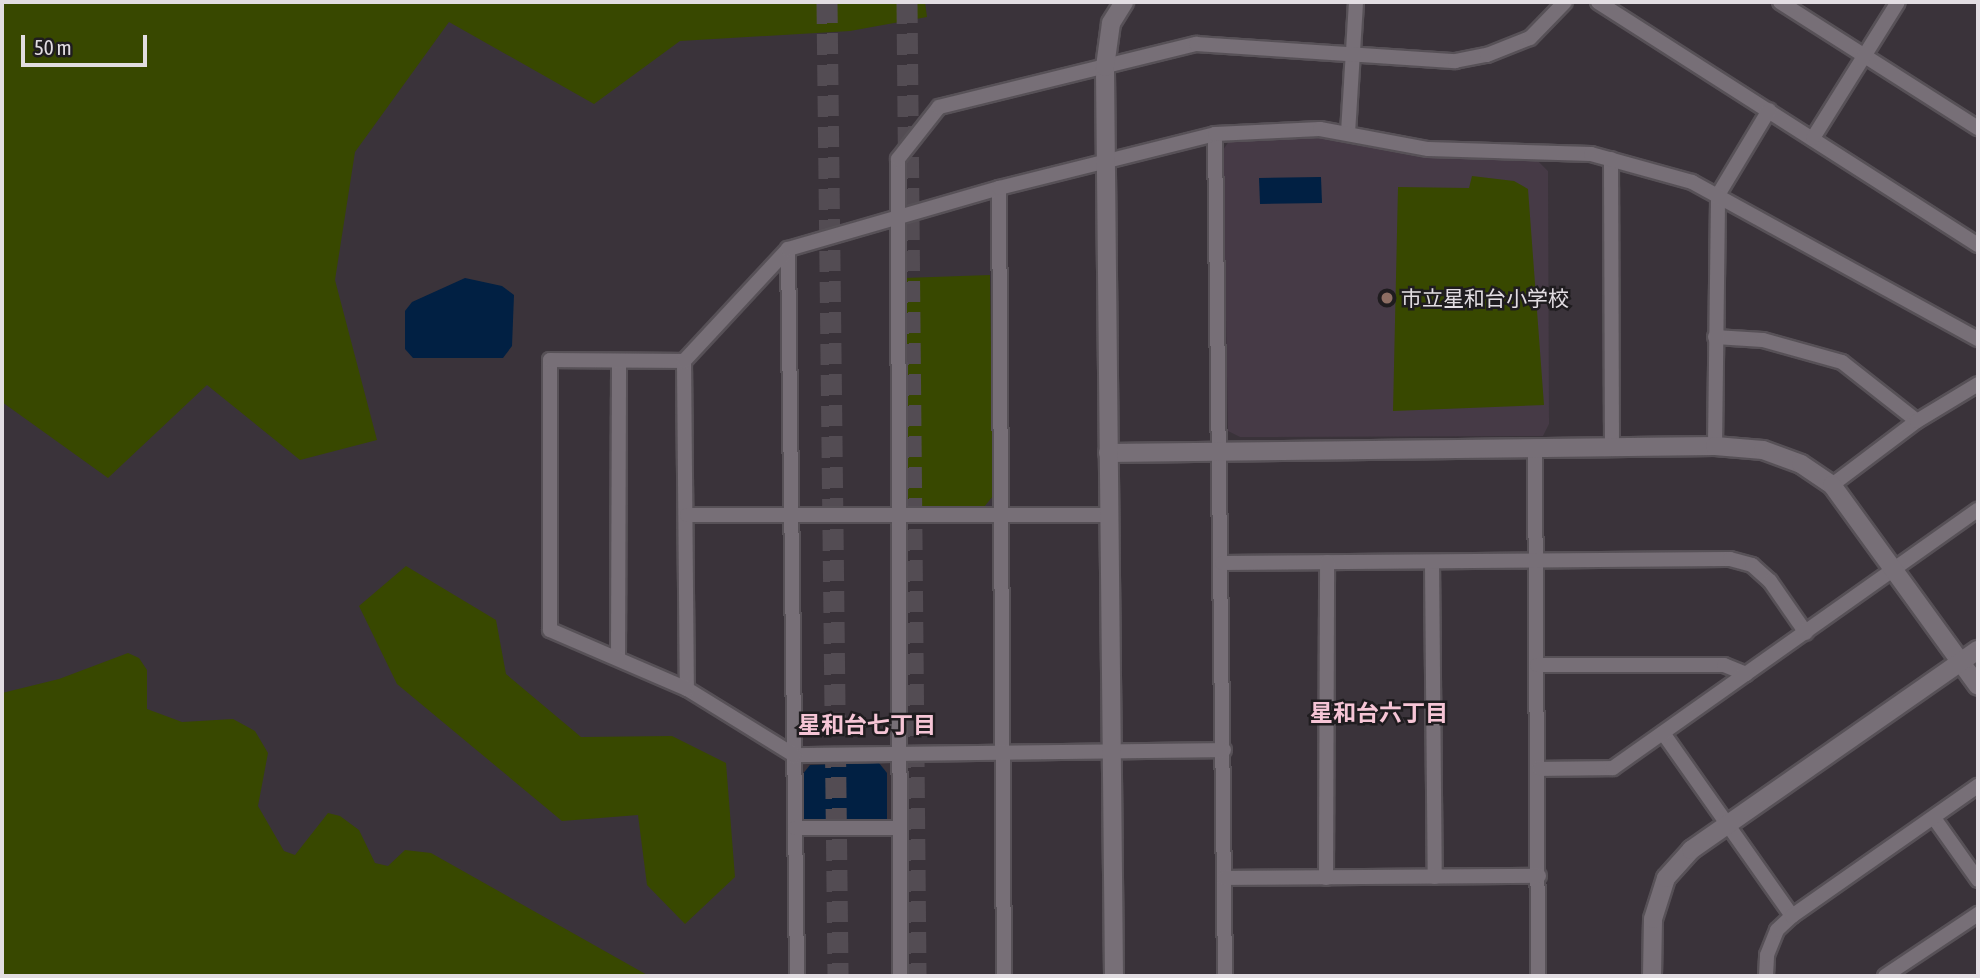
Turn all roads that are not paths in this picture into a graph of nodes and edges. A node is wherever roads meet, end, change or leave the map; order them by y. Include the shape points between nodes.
1 (1124, 2) edge
2 (1356, 2) edge
3 (1565, 2) edge
4 (1598, 2) edge
5 (1780, 2) edge
6 (1898, 2) edge
7 (1354, 55) junction
8 (1865, 56) junction
9 (1105, 67) junction
10 (1769, 110) junction
11 (1978, 128) edge
12 (1348, 133) junction
13 (1215, 134) junction
14 (1813, 138) junction
15 (1611, 159) junction
16 (1106, 160) junction
17 (999, 188) junction
18 (1718, 195) junction
19 (901, 215) junction
20 (1978, 245) edge
21 (788, 249) junction
22 (1715, 337) junction
23 (1978, 339) edge
24 (684, 361) junction
25 (619, 363) junction
26 (1978, 384) edge
27 (1917, 421) junction
28 (1715, 446) junction
29 (1612, 448) junction
30 (1535, 449) junction
31 (1108, 453) junction
32 (1218, 454) junction
33 (1832, 485) junction
34 (1978, 510) edge
35 (792, 513) junction
36 (1000, 514) junction
37 (687, 515) junction
38 (896, 515) junction
39 (1109, 515) junction
40 (1535, 561) junction
41 (1327, 562) junction
42 (1433, 562) junction
43 (1222, 563) junction
44 (1895, 570) junction
45 (1806, 633) junction
46 (1978, 650) edge
47 (618, 658) junction
48 (1962, 661) junction
49 (1537, 664) junction
50 (1746, 674) junction
51 (1978, 685) edge
52 (687, 688) junction
53 (1663, 733) junction
54 (1224, 750) junction
55 (1112, 751) junction
56 (1004, 753) junction
57 (899, 754) junction
58 (794, 755) junction
59 (1540, 769) junction
60 (1978, 786) edge
61 (1934, 818) junction
62 (1728, 824) junction
63 (795, 828) junction
64 (899, 828) junction
65 (1539, 876) junction
66 (1435, 877) junction
67 (1224, 878) junction
68 (1326, 878) junction
69 (1978, 880) edge
70 (1978, 914) edge
71 (1792, 916) junction
72 (797, 976) edge
73 (900, 976) edge
74 (1004, 976) edge
75 (1114, 976) edge
76 (1225, 976) edge
77 (1538, 976) edge
78 (1652, 976) edge
79 (1766, 976) edge
80 (1885, 976) edge

1 - 9 street via 1111,23
2 - 7 street
3 - 7 street via 1530,38 1487,55 1455,61
4 - 10 street
5 - 8 street
6 - 8 street
7 - 9 street via 1196,44
7 - 12 street
8 - 11 street
8 - 14 street
9 - 16 street
9 - 19 street via 939,107 898,159 895,193
10 - 14 street
10 - 18 street
12 - 13 street via 1320,129
12 - 15 street via 1428,149 1591,154
13 - 16 street
13 - 32 street
14 - 20 street
15 - 18 street via 1692,182
15 - 29 street
16 - 17 street
16 - 31 street
17 - 19 street
17 - 36 street
18 - 22 street
18 - 23 street
19 - 21 street
19 - 38 street via 895,237
21 - 24 street
21 - 35 street
22 - 27 street via 1763,340 1842,362
22 - 28 street
24 - 25 street
24 - 37 street
25 - 47 street
25 - 47 street via 550,360 550,629
26 - 27 street
27 - 33 street
28 - 29 street
28 - 33 street via 1763,450 1801,464
29 - 30 street
30 - 32 street
30 - 40 street
31 - 32 street
31 - 39 street
32 - 43 street
33 - 44 street
34 - 44 street
35 - 37 street
35 - 38 street
35 - 58 street
36 - 38 street
36 - 39 street
36 - 56 street
37 - 52 street
38 - 57 street
39 - 55 street
40 - 42 street
40 - 45 street via 1730,559 1752,565 1770,581
40 - 49 street
41 - 42 street
41 - 43 street
41 - 68 street
42 - 66 street
43 - 54 street
44 - 45 street
44 - 48 street
45 - 50 street
46 - 48 street
47 - 52 street
48 - 51 street
48 - 62 street
49 - 50 street via 1724,665
49 - 59 street
50 - 53 street
52 - 58 street
53 - 59 street via 1612,768
53 - 62 street
54 - 55 street
54 - 67 street
55 - 56 street
55 - 75 street
56 - 57 street
56 - 74 street
57 - 58 street
57 - 64 street
58 - 63 street
59 - 65 street
60 - 61 street
61 - 69 street
61 - 71 street
62 - 71 street
62 - 78 street via 1691,850 1666,878 1653,919
63 - 64 street
63 - 72 street
64 - 73 street
65 - 66 street
65 - 77 street
66 - 68 street
67 - 68 street
67 - 76 street
70 - 80 street
71 - 79 street via 1777,930 1767,955

